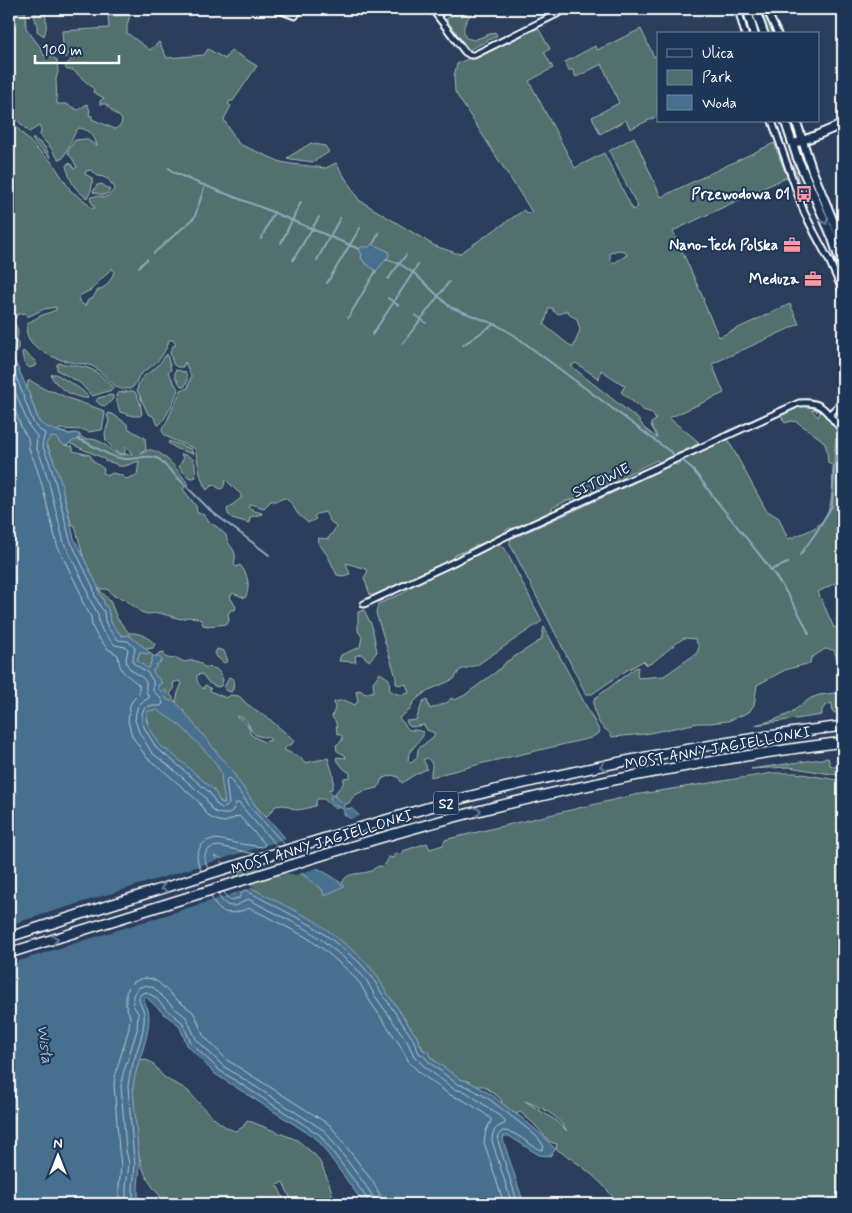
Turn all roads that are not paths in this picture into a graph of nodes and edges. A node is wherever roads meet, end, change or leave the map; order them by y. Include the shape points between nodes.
1 (276, 9) edge
2 (300, 9) edge
3 (432, 9) edge
4 (567, 9) edge
5 (738, 9) edge
6 (747, 9) edge
7 (755, 9) edge
8 (766, 9) edge
9 (744, 32) edge
10 (753, 32) edge
11 (763, 32) edge
12 (777, 32) edge
13 (772, 122) edge
14 (785, 122) edge
15 (796, 122) edge
16 (843, 124) edge
17 (802, 141) junction
18 (793, 144) junction
19 (843, 245) edge
20 (843, 270) edge
21 (843, 292) edge
22 (843, 401) edge
23 (830, 414) junction
24 (843, 430) edge
25 (364, 604) dead end
26 (843, 726) edge
27 (843, 743) edge
28 (9, 937) edge
29 (9, 953) edge

1 - 2 street via 295,16
3 - 4 street via 470,55
5 - 9 street
6 - 10 main road
7 - 11 main road
8 - 12 street
13 - 21 street via 804,212
14 - 18 main road
15 - 17 main road
16 - 17 main road
17 - 18 main road
17 - 19 main road
18 -> 20 main road
22 - 23 street
23 - 24 street, SITOWIE
23 - 25 street, SITOWIE via 813,403 791,406
26 -> 28 highway, MOST ANNY JAGIELLONKI / S2 via 656,755 485,793 343,832
29 -> 27 highway, MOST ANNY JAGIELLONKI / S2 via 352,846 489,808 647,773

